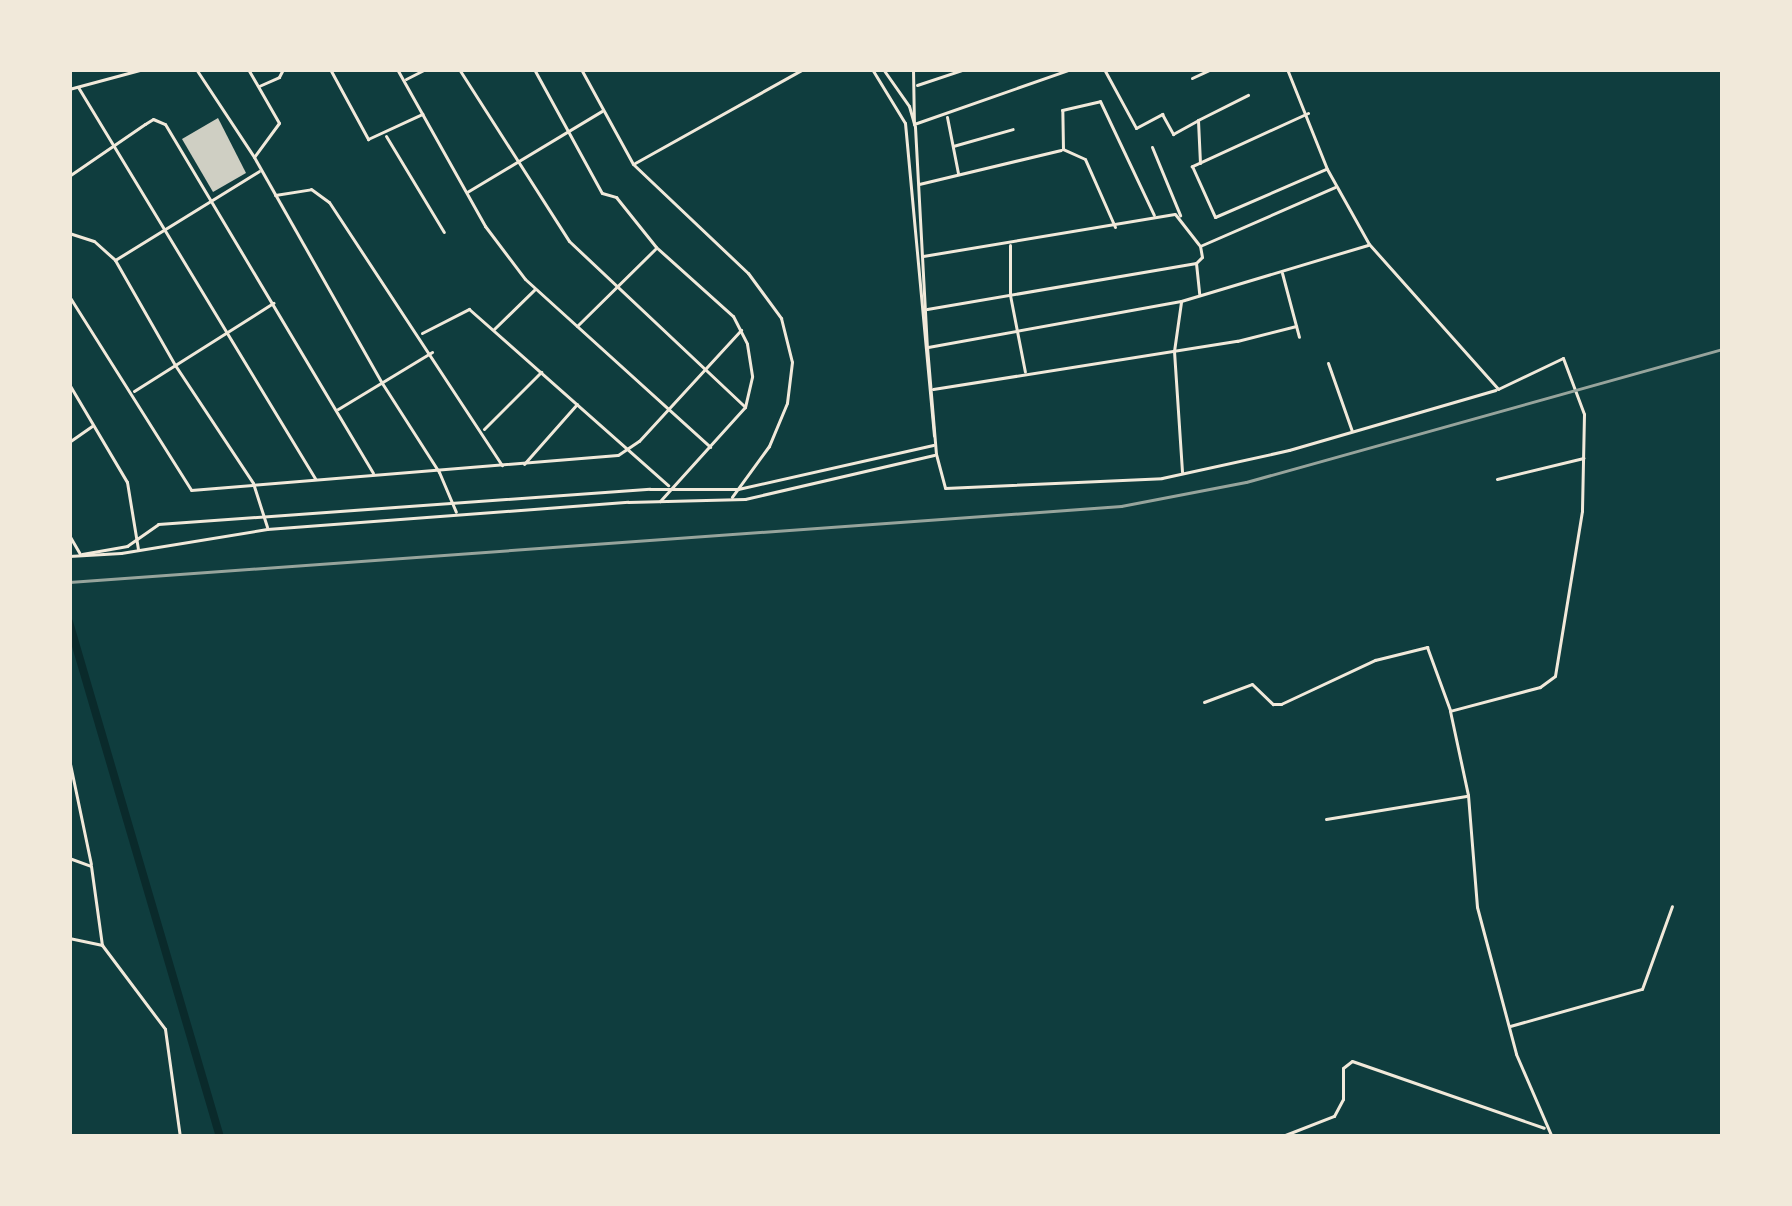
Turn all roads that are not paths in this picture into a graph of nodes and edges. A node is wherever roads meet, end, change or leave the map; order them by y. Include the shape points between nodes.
1 (143, 69) edge
2 (196, 69) edge
3 (248, 69) edge
4 (283, 69) edge
5 (330, 69) edge
6 (397, 69) edge
7 (426, 69) edge
8 (459, 69) edge
9 (534, 69) edge
10 (580, 69) edge
11 (785, 69) edge
12 (803, 69) edge
13 (872, 69) edge
14 (883, 69) edge
15 (913, 69) edge
16 (965, 69) edge
17 (1072, 69) edge
18 (1104, 69) edge
19 (1211, 69) edge
20 (1287, 69) edge
21 (122, 72) edge
22 (790, 76) junction
23 (1192, 78) dead end
24 (403, 80) junction
25 (259, 86) junction
26 (915, 86) junction
27 (78, 87) junction
28 (69, 89) edge
29 (1248, 95) dead end
30 (604, 110) junction
31 (424, 113) junction
32 (1307, 113) junction
33 (947, 115) junction
34 (1198, 120) junction
35 (914, 124) junction
36 (568, 129) junction
37 (1013, 129) dead end
38 (385, 135) junction
39 (115, 145) junction
40 (953, 146) junction
41 (1152, 147) dead end
42 (1063, 149) junction
43 (254, 157) junction
44 (516, 161) junction
45 (1200, 163) junction
46 (633, 164) junction
47 (1328, 169) junction
48 (261, 170) junction
49 (958, 175) junction
50 (69, 176) edge
51 (917, 185) junction
52 (1337, 186) junction
53 (465, 194) junction
54 (274, 195) junction
55 (212, 201) junction
56 (1154, 215) junction
57 (1180, 216) junction
58 (1115, 227) junction
59 (165, 230) junction
60 (443, 232) dead end
61 (69, 233) edge
62 (1010, 244) junction
63 (1370, 244) junction
64 (1200, 246) junction
65 (656, 248) junction
66 (921, 256) junction
67 (116, 260) junction
68 (1196, 263) junction
69 (1281, 271) junction
70 (536, 289) junction
71 (619, 289) junction
72 (1010, 295) junction
73 (69, 296) edge
74 (1199, 296) junction
75 (1181, 301) junction
76 (274, 303) junction
77 (927, 309) junction
78 (577, 326) junction
79 (1296, 326) junction
80 (741, 330) junction
81 (492, 331) junction
82 (228, 332) junction
83 (1015, 333) junction
84 (420, 334) junction
85 (1299, 337) dead end
86 (927, 347) junction
87 (1174, 351) junction
88 (432, 352) junction
89 (1328, 363) dead end
90 (175, 365) junction
91 (705, 369) junction
92 (541, 372) junction
93 (1025, 374) junction
94 (382, 382) junction
95 (69, 384) edge
96 (932, 389) junction
97 (1498, 389) junction
98 (133, 392) junction
99 (577, 404) junction
100 (746, 407) junction
101 (669, 409) junction
102 (336, 410) junction
103 (93, 426) junction
104 (483, 430) junction
105 (1353, 433) junction
106 (935, 437) junction
107 (69, 442) edge
108 (935, 445) junction
109 (710, 447) junction
110 (627, 452) junction
111 (936, 454) junction
112 (1585, 458) junction
113 (503, 466) junction
114 (523, 466) junction
115 (440, 472) junction
116 (374, 474) junction
117 (1182, 474) junction
118 (1497, 478) dead end
119 (316, 480) junction
120 (253, 483) junction
121 (668, 488) junction
122 (738, 489) junction
123 (660, 501) junction
124 (729, 501) junction
125 (452, 502) junction
126 (456, 514) junction
127 (264, 516) junction
128 (267, 529) junction
129 (69, 535) edge
130 (136, 539) junction
131 (138, 550) junction
132 (70, 554) edge
133 (81, 555) junction
134 (1204, 702) dead end
135 (1450, 711) junction
136 (69, 759) edge
137 (1468, 795) junction
138 (1326, 819) dead end
139 (69, 858) edge
140 (91, 866) junction
141 (1672, 906) dead end
142 (69, 938) edge
143 (102, 946) junction
144 (1509, 1026) junction
145 (1549, 1133) edge
146 (180, 1137) edge
147 (1280, 1137) edge
148 (1559, 1137) edge

1 - 21 street
2 - 43 street
3 - 25 street
4 - 25 street
5 - 38 street via 365,136
6 - 24 street
7 - 24 street
8 - 44 street
9 - 36 street
10 - 30 street
11 - 22 street
12 - 22 street
13 - 106 street via 906,129
14 - 35 street
15 - 26 street
16 - 26 street
17 - 33 street
18 - 34 street via 1136,128 1162,114 1173,134
19 - 23 street
20 - 32 street
21 - 27 street
22 - 46 street
24 - 31 street
25 - 43 street via 278,123
26 - 35 street
27 - 28 street
27 - 39 street
29 - 34 street
30 - 36 street
30 - 46 street
31 - 38 street
31 - 53 street
32 - 45 street
32 - 47 street
33 - 35 street
33 - 40 street
34 - 45 street
35 - 51 street
36 - 44 street
36 - 65 street via 602,193 616,197
37 - 40 street
38 - 60 street
39 - 50 street
39 - 55 street via 159,120
39 - 59 street
40 - 49 street
41 - 57 street
42 - 49 street
42 - 56 street via 1061,111 1100,101
42 - 58 street via 1085,159
43 - 48 street
44 - 53 street
44 - 71 street via 558,227
45 - 47 street via 1192,166 1215,217
46 - 122 street via 748,273 781,318 792,362 787,403
47 - 52 street
48 - 54 street
48 - 55 street
49 - 51 street
51 - 66 street
52 - 63 street
52 - 64 street
53 - 70 street
54 - 84 street via 311,189 325,196
54 - 94 street
55 - 59 street
55 - 76 street
56 - 57 street
56 - 58 street
57 - 64 street
58 - 62 street
59 - 67 street
59 - 82 street
61 - 67 street
62 - 66 street
62 - 72 street
63 - 69 street
63 - 97 street
64 - 68 street
65 - 71 street
65 - 80 street
66 - 77 street
67 - 90 street
68 - 72 street
68 - 74 street
69 - 74 street
69 - 79 street
70 - 78 street
70 - 81 street
71 - 78 street
71 - 91 street
72 - 77 street
72 - 83 street
73 - 98 street
74 - 75 street
75 - 83 street
75 - 87 street
76 - 82 street
76 - 102 street
77 - 86 street
78 - 101 street
79 - 85 street
79 - 87 street
80 - 91 street
80 - 100 street via 752,377
81 - 84 street via 466,308
81 - 92 street
82 - 90 street
82 - 119 street
83 - 86 street
83 - 93 street
84 - 88 street
86 - 96 street
87 - 93 street
87 - 117 street
88 - 94 street
88 - 104 street
89 - 105 street
90 - 98 street
90 - 120 street
91 - 100 street
91 - 101 street
92 - 99 street
92 - 104 street
93 - 96 street
94 - 102 street
94 - 115 street
95 - 103 street
96 - 106 street
97 - 105 street
97 - 112 street via 1553,358 1568,362 1586,424
98 - 120 street via 188,488
99 - 110 street
99 - 114 street
100 - 109 street
101 - 109 street
101 - 110 street
102 - 116 street
103 - 107 street
103 - 130 street via 127,482
104 - 113 street
105 - 117 street
106 - 108 street
108 - 111 street
108 - 122 street
109 - 121 street
110 - 114 street
110 - 121 street
111 - 117 street via 947,489
111 - 124 street
112 - 118 street
112 - 135 street via 1555,676
113 - 114 street
113 - 115 street
115 - 116 street
115 - 125 street
116 - 119 street
119 - 120 street
120 - 127 street
121 - 122 street
121 - 123 street
121 - 125 street
122 - 124 street
123 - 124 street
123 - 126 street
125 - 126 street
125 - 127 street
126 - 128 street
127 - 128 street
127 - 130 street via 158,524
128 - 131 street
129 - 133 street
130 - 131 street
130 - 133 street
131 - 133 street
132 - 133 street
134 - 135 street via 1252,684 1281,704 1375,660 1427,647
135 - 137 street
136 - 140 street
137 - 138 street
137 - 144 street via 1477,907
139 - 140 street
140 - 143 street
141 - 144 street via 1642,989
142 - 143 street
143 - 146 street via 165,1029
144 - 145 street
145 - 147 street via 1352,1061 1343,1068 1334,1116
145 - 148 street

